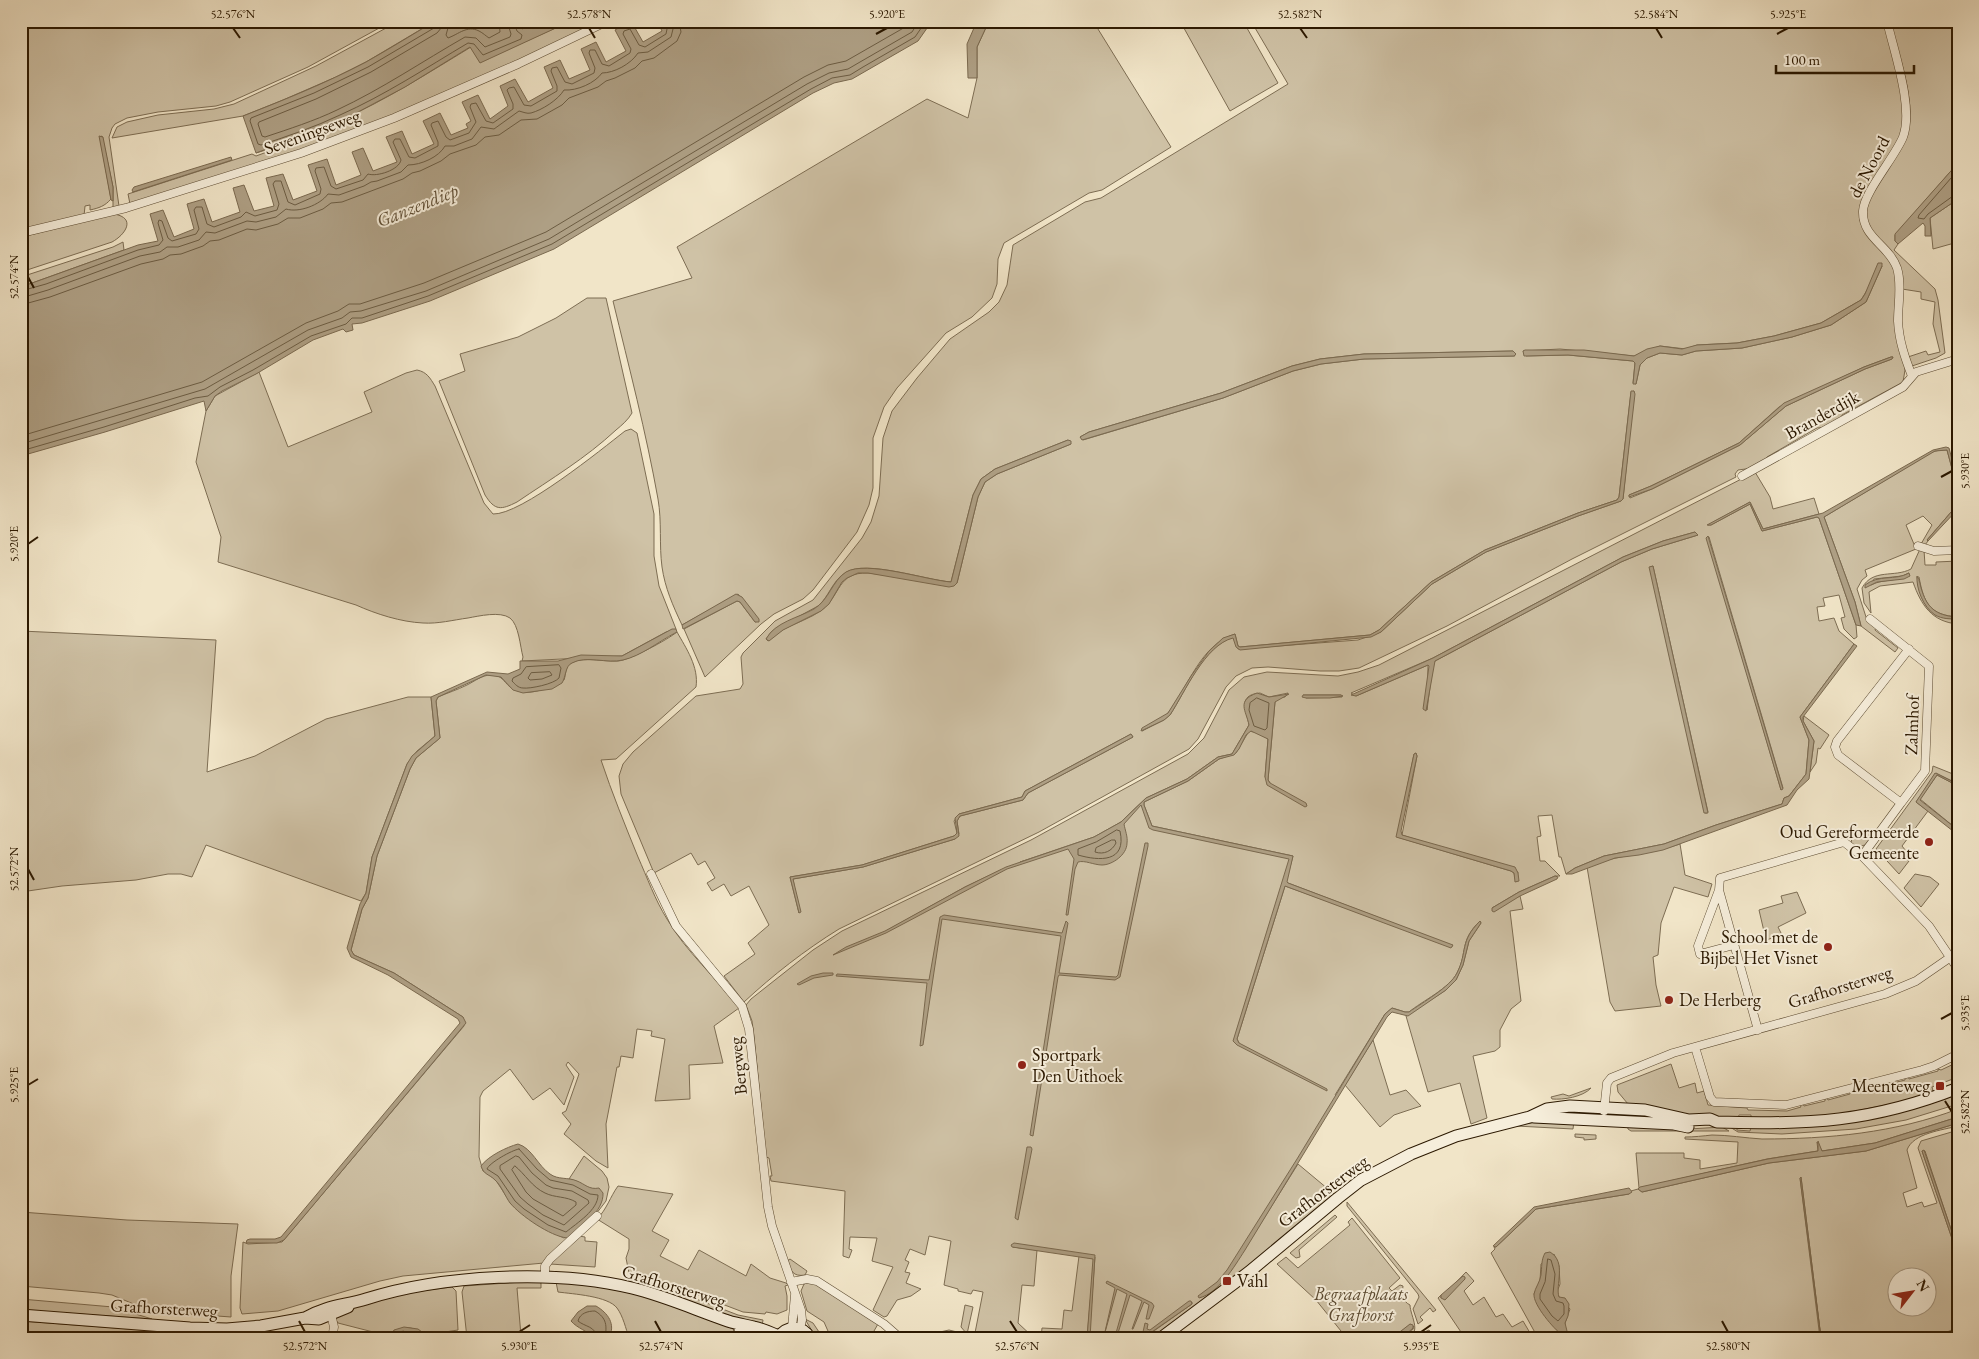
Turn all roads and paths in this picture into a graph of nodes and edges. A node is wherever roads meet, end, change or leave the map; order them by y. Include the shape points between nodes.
1 (1887, 21) edge
2 (603, 23) edge
3 (21, 234) edge
4 (1958, 359) edge
5 (1912, 376) junction
6 (1742, 476) dead end
7 (1918, 546) dead end
8 (1958, 550) edge
9 (1870, 619) dead end
10 (1909, 650) junction
11 (1901, 803) junction
12 (1862, 856) junction
13 (650, 874) dead end
14 (1719, 890) junction
15 (1734, 945) junction
16 (1958, 952) edge
17 (1950, 959) junction
18 (1958, 969) edge
19 (1758, 1030) junction
20 (1695, 1047) junction
21 (1958, 1054) edge
22 (1958, 1088) edge
23 (1604, 1107) junction
24 (1530, 1117) junction
25 (1604, 1120) junction
26 (1717, 1122) junction
27 (597, 1216) dead end
28 (546, 1277) junction
29 (791, 1282) junction
30 (330, 1311) junction
31 (21, 1315) edge
32 (731, 1322) junction
33 (796, 1329) junction
34 (779, 1337) edge
35 (332, 1338) edge
36 (760, 1338) edge
37 (810, 1338) edge
38 (900, 1338) edge
39 (1161, 1338) edge

1 - 5 street, de Noord via 1906,105 1906,121 1902,139 1865,201 1863,217 1868,232 1896,266 1900,337
2 - 3 street, Seveningseweg via 394,118 302,153 126,208
4 - 5 street, Branderdijk
5 - 6 street, Branderdijk via 1903,387
7 - 8 street via 1934,551
9 - 10 street, Zalmhof
10 - 11 street, Zalmhof via 1929,666 1925,771
10 - 11 street, Zalmhof via 1836,741 1835,747 1838,755
11 - 12 street
12 - 14 street via 1844,842 1720,878
12 - 17 street via 1929,926
13 - 29 street, Bergweg via 680,933 729,988 746,1015 768,1207
14 - 15 street
14 - 15 street via 1698,946 1700,954
15 - 19 street
16 - 17 street, Grafhorsterweg
17 - 18 street
17 - 19 street, Grafhorsterweg via 1916,981 1885,994
19 - 20 street, Grafhorsterweg
20 - 21 street via 1714,1102 1786,1105 1922,1070
20 - 23 street, Grafhorsterweg via 1611,1078 1607,1083
22 - 26 main road, Grafhorsterweg via 1923,1102 1842,1120
23 - 24 main road, Grafhorsterweg via 1561,1107
23 - 25 street, Grafhorsterweg
23 - 26 main road, Grafhorsterweg
24 - 25 main road, Grafhorsterweg
24 - 39 main road, Grafhorsterweg via 1456,1136 1411,1154 1361,1180
25 - 26 main road, Grafhorsterweg via 1697,1127
27 - 28 street via 550,1259 545,1266
28 - 30 main road, Grafhorsterweg via 420,1286 388,1292
28 - 32 main road, Grafhorsterweg via 632,1288
29 - 33 street, Bergweg via 802,1316
29 - 38 street via 817,1281
30 - 31 main road, Grafhorsterweg via 319,1319 305,1318 227,1329
30 - 35 street via 334,1327
32 - 34 main road, Grafhorsterweg
32 - 36 main road, Grafhorsterweg via 740,1330
33 - 34 main road via 785,1331
33 - 37 main road

